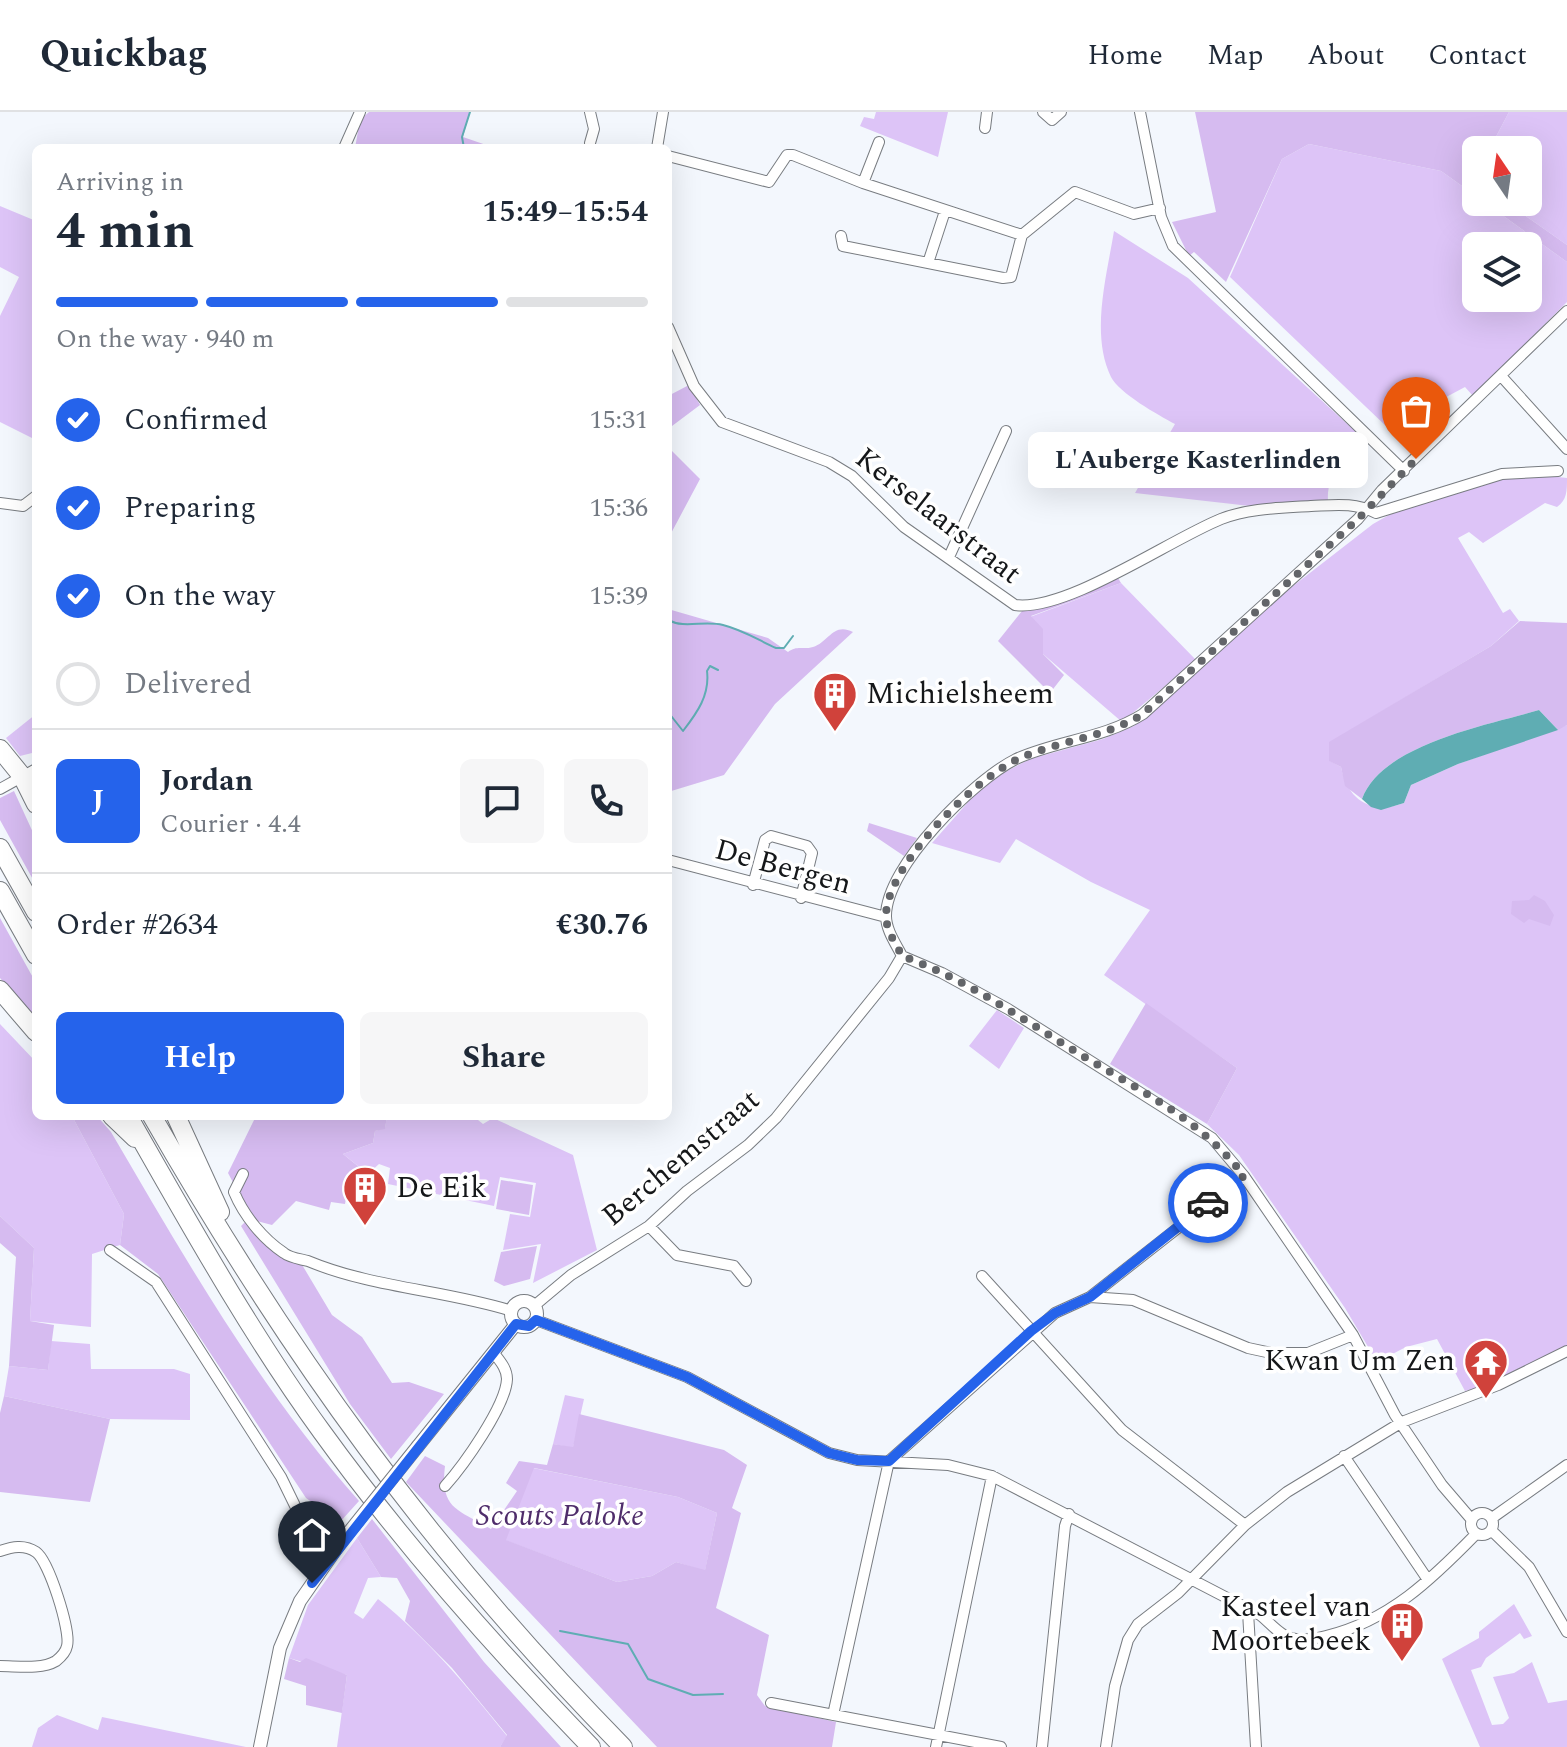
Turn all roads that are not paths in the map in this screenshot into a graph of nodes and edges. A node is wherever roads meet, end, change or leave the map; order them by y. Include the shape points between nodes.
1 (360, 112) edge
2 (590, 112) edge
3 (663, 112) edge
4 (987, 112) edge
5 (1043, 112) edge
6 (1061, 112) edge
7 (1140, 112) edge
8 (985, 128) dead end
9 (879, 142) dead end
10 (590, 143) dead end
11 (346, 144) edge
12 (658, 144) edge
13 (672, 157) edge
14 (863, 183) junction
15 (1160, 208) junction
16 (945, 211) junction
17 (1022, 235) junction
18 (841, 236) dead end
19 (928, 263) junction
20 (1567, 311) edge
21 (672, 336) edge
22 (1502, 377) junction
23 (1006, 431) dead end
24 (1567, 449) edge
25 (1404, 471) junction
26 (1558, 471) dead end
27 (32, 499) edge
28 (0, 503) edge
29 (1367, 508) junction
30 (949, 557) junction
31 (0, 749) edge
32 (29, 772) edge
33 (0, 789) edge
34 (0, 848) edge
35 (672, 861) edge
36 (753, 885) junction
37 (0, 891) edge
38 (801, 898) junction
39 (32, 905) edge
40 (886, 917) junction
41 (32, 948) edge
42 (902, 956) junction
43 (0, 990) edge
44 (32, 1027) edge
45 (116, 1120) edge
46 (130, 1120) edge
47 (154, 1120) edge
48 (178, 1120) edge
49 (146, 1147) junction
50 (243, 1174) dead end
51 (1244, 1176) junction
52 (649, 1226) junction
53 (230, 1249) junction
54 (110, 1250) dead end
55 (982, 1276) dead end
56 (746, 1281) dead end
57 (1090, 1297) junction
58 (535, 1313) junction
59 (514, 1317) junction
60 (1031, 1331) junction
61 (1353, 1335) junction
62 (1567, 1351) edge
63 (493, 1352) junction
64 (1402, 1422) junction
65 (1344, 1456) junction
66 (889, 1461) junction
67 (1567, 1465) edge
68 (992, 1476) junction
69 (445, 1486) dead end
70 (1069, 1514) junction
71 (1492, 1518) junction
72 (1472, 1520) junction
73 (1245, 1525) junction
74 (1492, 1531) junction
75 (1476, 1534) junction
76 (0, 1551) edge
77 (324, 1565) junction
78 (1192, 1578) junction
79 (1428, 1580) junction
80 (1248, 1612) junction
81 (1567, 1632) edge
82 (0, 1666) edge
83 (771, 1703) dead end
84 (833, 1715) junction
85 (938, 1735) junction
86 (260, 1747) edge
87 (591, 1747) edge
88 (623, 1747) edge
89 (936, 1747) edge
90 (1001, 1747) edge
91 (1042, 1747) edge
92 (1106, 1747) edge
93 (1256, 1747) edge

1 - 11 street
2 - 10 street
3 - 12 street
4 - 8 street
5 - 6 street via 1052,120
7 - 15 street
9 - 14 street
13 - 14 street via 769,182 787,155
14 - 16 street
15 - 17 street via 1134,214 1075,192
15 - 25 street via 1168,235 1184,260
16 - 17 street
16 - 19 street
17 - 19 street via 1011,277
18 - 19 street via 843,246
20 - 22 street
21 - 30 street, Kerselaarstraat via 694,386 722,422 829,462 852,476 904,527
22 - 24 street
22 - 25 street
23 - 30 street
25 - 29 street
26 - 29 street via 1502,474 1376,513
27 - 28 street via 23,506
29 - 30 street, Kerselaarstraat via 1270,508 1224,518 1093,584 1028,607 1015,605
29 - 40 street via 1143,714 1119,729 1013,761 974,788 898,878
31 - 32 highway
32 - 33 street
34 - 39 highway
35 - 36 street, De Bergen
36 - 38 street, De Bergen
36 - 38 street via 765,840 783,839 807,846 812,853
37 - 41 highway
38 - 40 street, De Bergen
40 - 42 street
42 - 51 street via 998,1003 1193,1124
42 - 52 street, Berchemstraat via 776,1118
43 - 44 highway
45 - 49 highway
46 - 49 highway
47 - 53 highway
48 - 53 highway via 224,1221
49 - 87 highway via 322,1432 457,1602
50 - 59 street via 234,1192 240,1207 284,1253 366,1279 462,1296
51 - 57 street
51 - 61 street
52 - 56 street via 677,1255 734,1266
52 - 58 street, Berchemstraat via 571,1275
53 - 88 highway via 322,1391 406,1502 527,1649
54 - 77 street via 156,1282 281,1477
55 - 60 street
57 - 60 street
57 - 61 street via 1133,1300 1271,1353 1308,1353
58 - 59 street, Berchemstraat via 529,1326
58 - 59 street, Berchemstraat via 523,1301
58 - 66 street via 687,1377 829,1453
59 - 63 street
60 - 66 street
60 - 73 street via 1122,1430
61 - 64 street
62 - 64 street
63 - 69 street via 507,1381 476,1447
63 - 77 street, bridge
64 - 65 street
64 - 72 street via 1442,1485
65 - 73 street
65 - 79 street
66 - 68 street via 948,1465
66 - 84 street
67 - 71 street
68 - 70 street
68 - 85 street
70 - 78 street
70 - 91 street
71 - 72 street via 1481,1513
71 - 74 street
72 - 75 street
73 - 78 street
74 - 75 street
74 - 81 street via 1529,1567
75 - 79 street
76 - 82 street via 27,1548 46,1564 68,1636 67,1650 56,1661
77 - 86 street via 300,1601 280,1648
78 - 80 street
78 - 92 street via 1138,1624 1128,1640
79 - 80 street via 1385,1613 1311,1639 1286,1637 1260,1615
80 - 93 street
83 - 84 street
84 - 85 street
85 - 89 street
85 - 90 street

